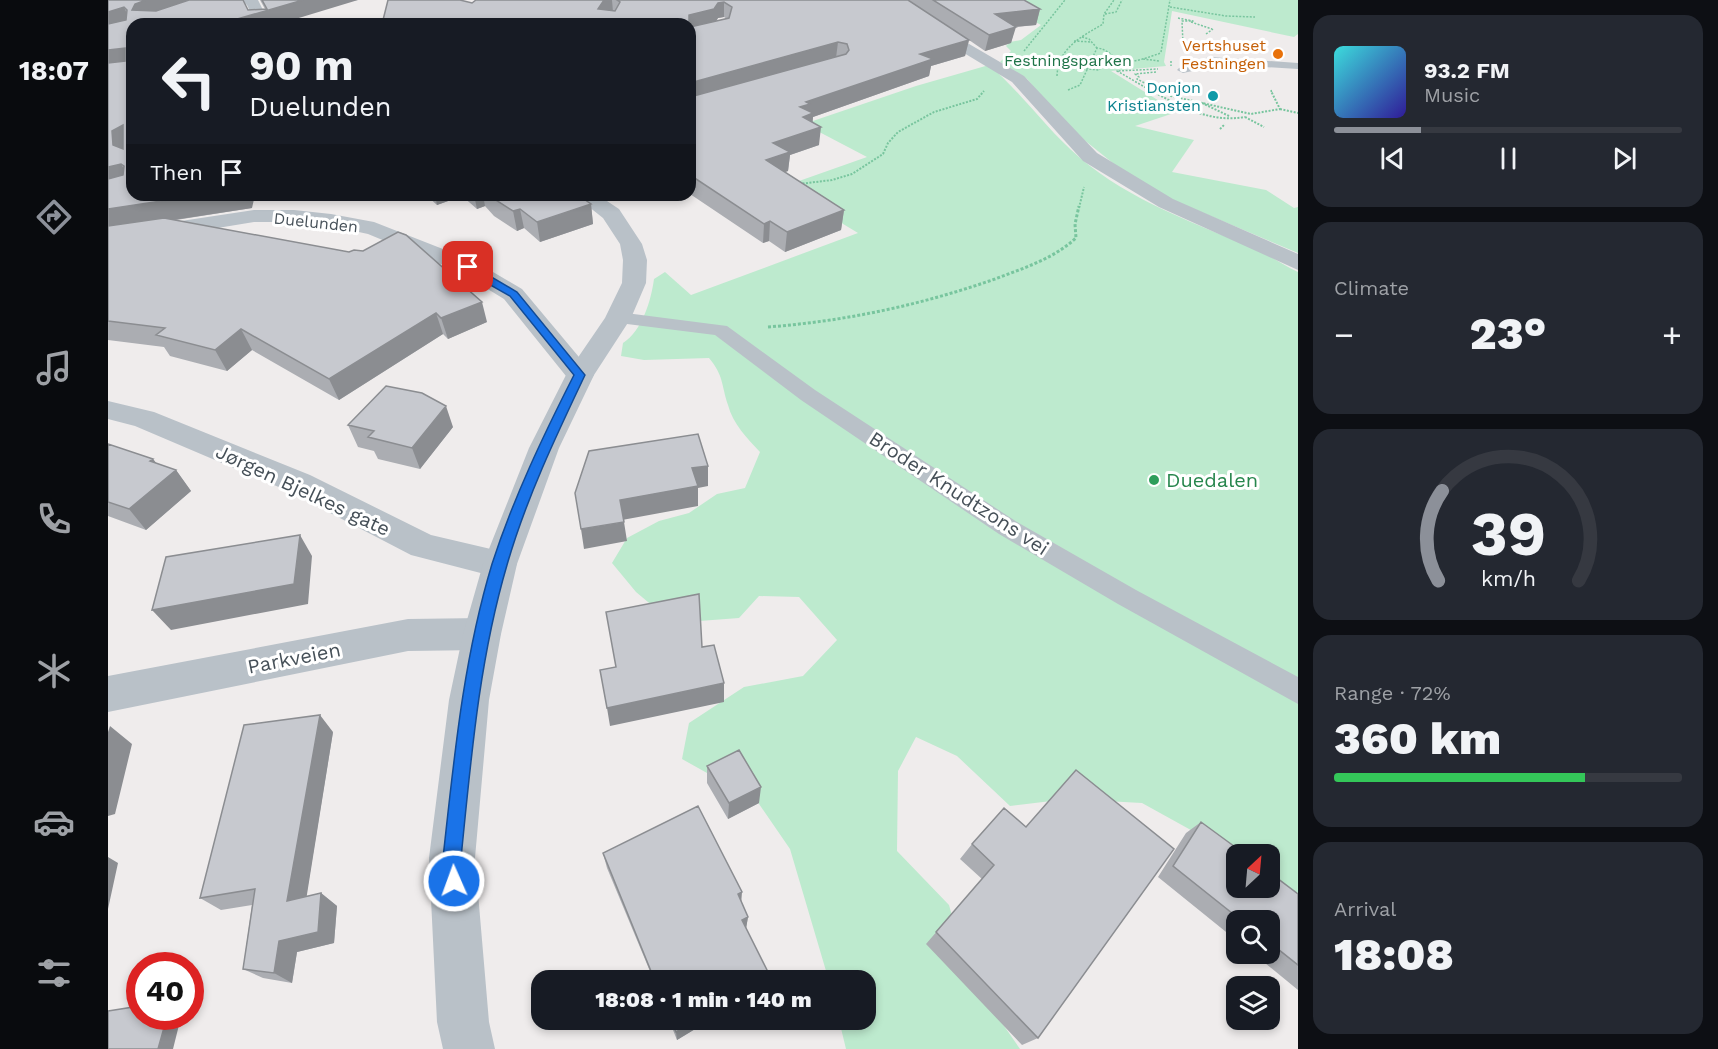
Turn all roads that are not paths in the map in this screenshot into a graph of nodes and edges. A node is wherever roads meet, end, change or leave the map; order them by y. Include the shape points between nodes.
1 (248, 0) edge
2 (894, 0) edge
3 (260, 18) edge
4 (1298, 66) edge
5 (1177, 68) road end
6 (593, 201) edge
7 (108, 239) edge
8 (1298, 263) edge
9 (618, 318) junction
10 (580, 375) junction
11 (108, 410) edge
12 (500, 564) junction
13 (482, 634) junction
14 (1298, 691) edge
15 (108, 694) edge
16 (469, 1049) edge

1 - 3 street
2 - 8 street via 997,65 1029,90 1090,156 1166,204
4 - 5 lane via 1210,60 1208,65
6 - 9 street via 611,214 631,244 635,260 634,283
7 - 10 street, Duelunden via 254,216 331,220 374,229 468,267 513,294
9 - 10 street
9 - 14 lane, Broder Knudtzons vei via 720,330 808,395 1008,528
10 - 12 street via 544,448
11 - 12 street, Jørgen Bjelkes gate via 144,419 299,483 423,546
12 - 13 street
13 - 15 street, Parkveien via 408,635
13 - 16 street via 469,700 452,858 463,1022

